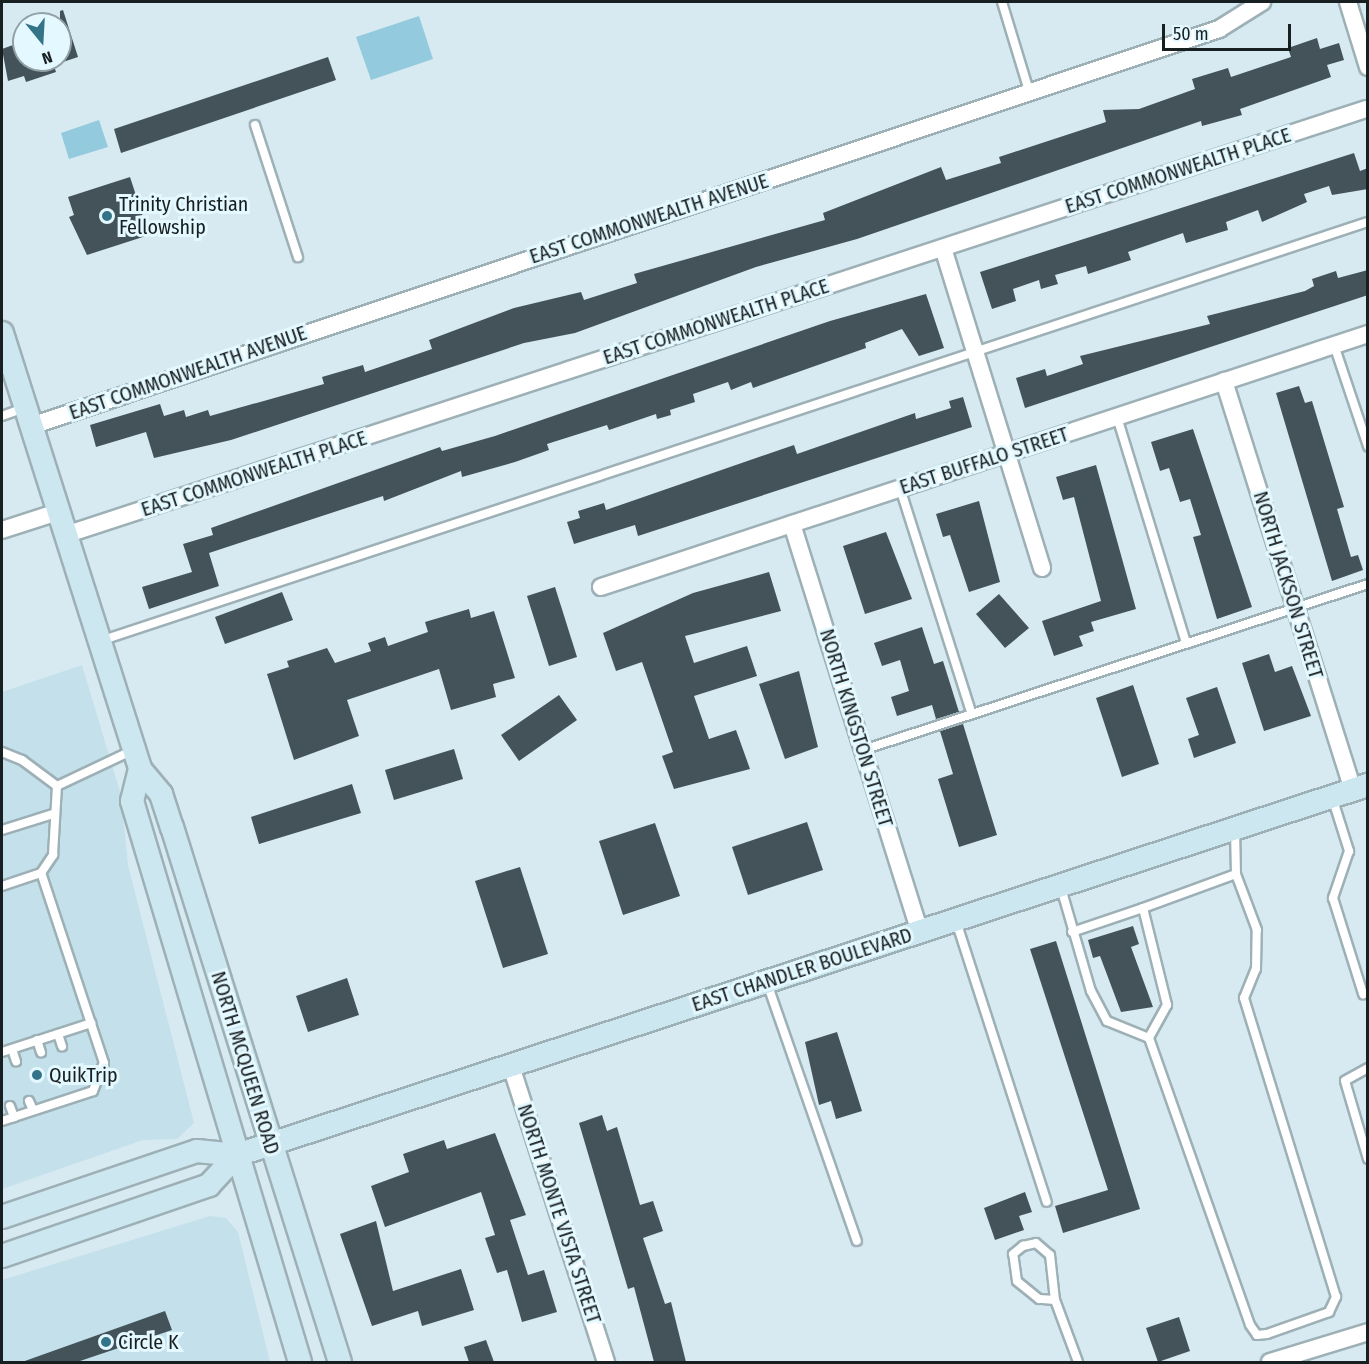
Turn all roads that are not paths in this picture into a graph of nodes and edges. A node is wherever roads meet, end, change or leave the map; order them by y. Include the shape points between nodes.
1 (1002, 2) edge
2 (1262, 2) edge
3 (1348, 2) edge
4 (1368, 67) edge
5 (1029, 91) junction
6 (1367, 106) edge
7 (255, 125) dead end
8 (1368, 222) edge
9 (944, 248) junction
10 (298, 257) dead end
11 (2, 333) edge
12 (1368, 334) edge
13 (1334, 345) junction
14 (975, 351) junction
15 (1224, 381) junction
16 (2, 416) edge
17 (28, 417) junction
18 (1117, 417) junction
19 (1368, 446) edge
20 (1007, 453) junction
21 (900, 488) junction
22 (58, 512) junction
23 (792, 524) junction
24 (2, 530) edge
25 (65, 535) junction
26 (1042, 568) dead end
27 (1368, 584) edge
28 (601, 587) dead end
29 (1295, 607) junction
30 (99, 641) junction
31 (1186, 643) junction
32 (971, 712) junction
33 (863, 750) junction
34 (2, 752) edge
35 (137, 760) junction
36 (57, 786) junction
37 (1351, 791) edge
38 (53, 814) junction
39 (1235, 829) junction
40 (2, 830) edge
41 (41, 873) junction
42 (1236, 874) junction
43 (2, 886) edge
44 (1061, 888) junction
45 (1143, 908) junction
46 (956, 921) junction
47 (920, 932) junction
48 (1072, 932) junction
49 (767, 982) junction
50 (1363, 994) dead end
51 (91, 1023) junction
52 (58, 1034) junction
53 (1149, 1038) junction
54 (37, 1041) junction
55 (62, 1046) dead end
56 (12, 1048) junction
57 (2, 1052) edge
58 (41, 1052) dead end
59 (16, 1061) dead end
60 (511, 1066) junction
61 (1368, 1068) edge
62 (29, 1101) dead end
63 (10, 1106) dead end
64 (33, 1110) junction
65 (14, 1117) junction
66 (2, 1121) edge
67 (270, 1144) junction
68 (237, 1155) junction
69 (1368, 1159) edge
70 (1047, 1202) dead end
71 (2, 1217) edge
72 (857, 1240) dead end
73 (2, 1256) edge
74 (1055, 1300) junction
75 (1368, 1332) edge
76 (300, 1362) edge
77 (340, 1362) edge
78 (606, 1362) edge
79 (1078, 1362) edge
80 (1270, 1362) edge

1 - 5 lane
2 - 5 street, EAST COMMONWEALTH AVENUE via 1219,29
3 - 4 street
5 - 17 street, EAST COMMONWEALTH AVENUE
6 - 9 street, EAST COMMONWEALTH PLACE
7 - 10 lane
8 - 14 lane
9 - 14 street
9 - 25 street, EAST COMMONWEALTH PLACE
11 - 17 main road, NORTH MCQUEEN ROAD
12 - 13 street, EAST BUFFALO STREET
13 - 15 street, EAST BUFFALO STREET
13 - 19 lane
14 - 20 street
14 - 30 lane
15 - 18 street, EAST BUFFALO STREET
15 - 29 street, NORTH JACKSON STREET
16 - 17 lane
17 - 22 main road, NORTH MCQUEEN ROAD
18 - 20 street, EAST BUFFALO STREET
18 - 31 lane
20 - 21 street, EAST BUFFALO STREET
20 - 26 street
21 - 23 street, EAST BUFFALO STREET
21 - 32 lane
22 - 24 street
22 - 25 main road, NORTH MCQUEEN ROAD
23 - 28 street, EAST BUFFALO STREET
23 - 33 street, NORTH KINGSTON STREET
25 - 30 main road, NORTH MCQUEEN ROAD
27 - 29 lane
29 - 31 lane
29 - 37 street, NORTH JACKSON STREET
30 - 35 main road, NORTH MCQUEEN ROAD
31 - 32 lane
32 - 33 lane
33 - 47 street, NORTH KINGSTON STREET
34 - 36 lane via 22,760
35 - 36 lane
35 - 67 main road, NORTH MCQUEEN ROAD via 161,794
35 - 68 main road, NORTH MCQUEEN ROAD via 132,801
36 - 38 lane
37 - 39 main road, EAST CHANDLER BOULEVARD
37 - 50 lane via 1349,851 1332,898
38 - 40 lane
38 - 41 lane via 53,855
39 - 42 lane
39 - 44 main road, EAST CHANDLER BOULEVARD
41 - 43 lane
41 - 51 lane
42 - 45 lane
42 - 53 lane via 1257,930 1256,969 1244,998 1336,1297 1329,1312 1267,1334 1257,1335 1250,1325
44 - 46 main road, EAST CHANDLER BOULEVARD
44 - 48 lane
45 - 48 lane
45 - 53 lane via 1167,1005
46 - 47 main road, EAST CHANDLER BOULEVARD
46 - 70 lane
47 - 49 main road, EAST CHANDLER BOULEVARD
48 - 53 lane via 1107,1022
49 - 60 main road, EAST CHANDLER BOULEVARD
49 - 72 lane
51 - 52 lane
51 - 64 lane via 104,1063 93,1091 56,1098
52 - 54 lane
52 - 55 lane
54 - 56 lane
54 - 58 lane
56 - 57 lane
56 - 59 lane
60 - 67 main road, EAST CHANDLER BOULEVARD
60 - 78 street, NORTH MONTE VISTA STREET
61 - 69 lane via 1344,1081
62 - 64 lane
63 - 65 lane
64 - 65 lane
65 - 66 lane
67 - 68 main road, EAST CHANDLER BOULEVARD
67 - 77 main road, NORTH MCQUEEN ROAD
68 - 71 main road, EAST CHANDLER BOULEVARD via 197,1151
68 - 73 main road, EAST CHANDLER BOULEVARD via 209,1185
68 - 76 main road, NORTH MCQUEEN ROAD
74 - 74 lane via 1050,1255 1036,1243 1023,1246 1013,1254 1017,1281 1039,1299
74 - 79 lane
75 - 80 street

